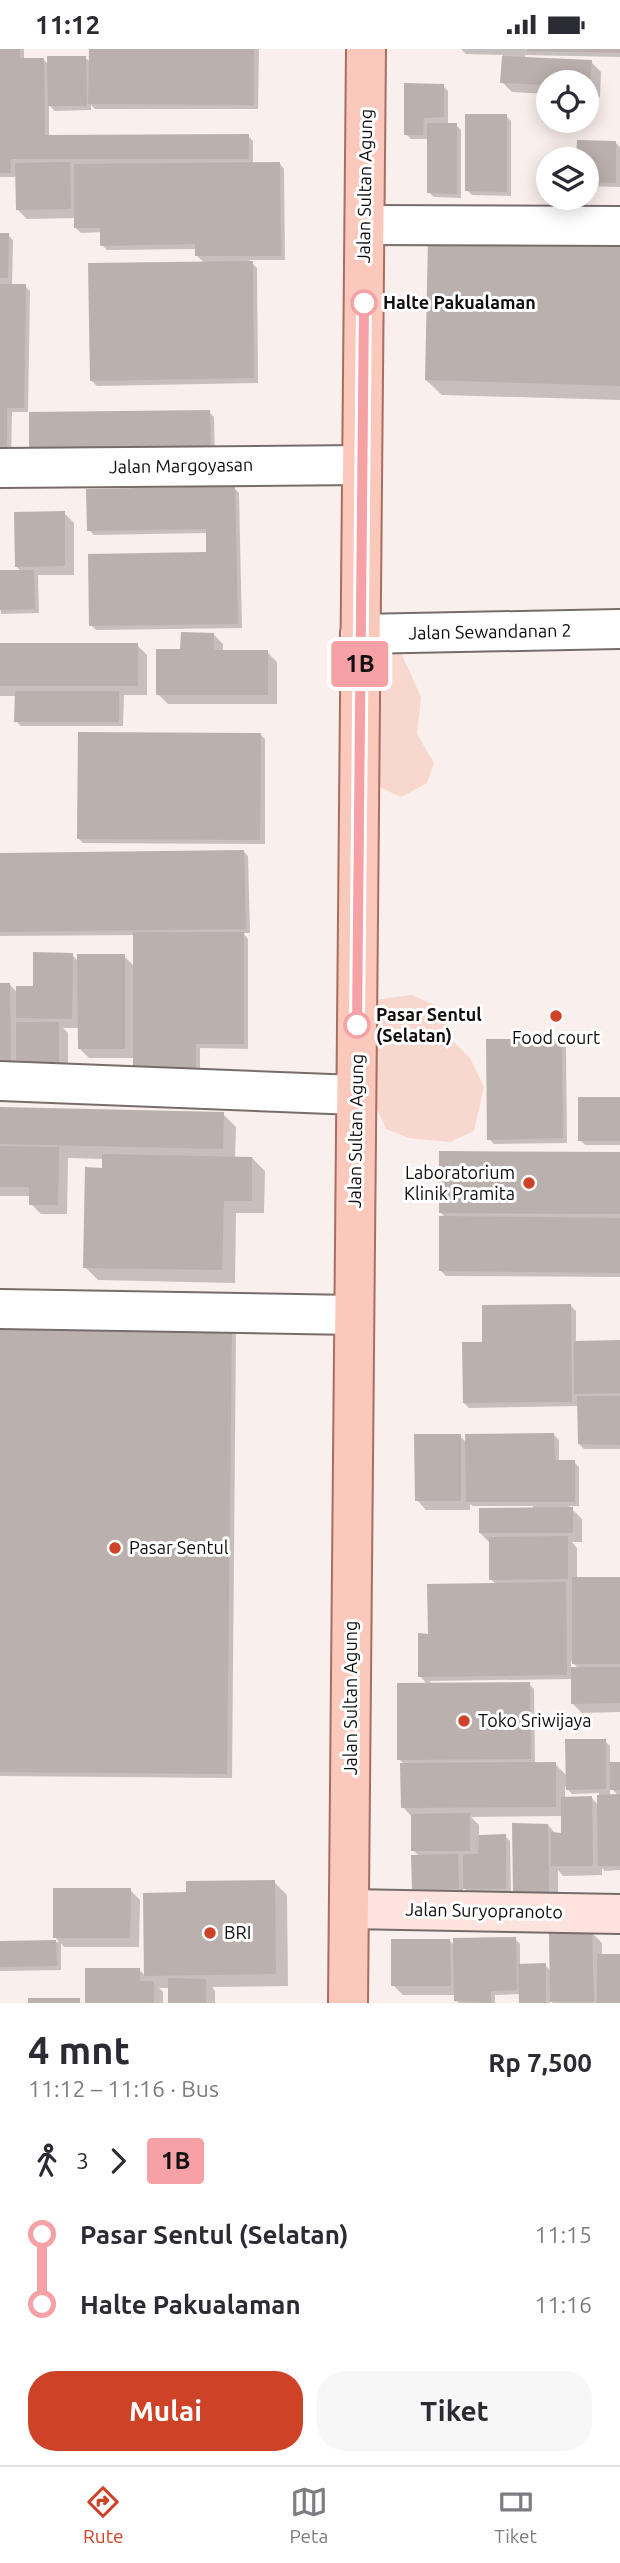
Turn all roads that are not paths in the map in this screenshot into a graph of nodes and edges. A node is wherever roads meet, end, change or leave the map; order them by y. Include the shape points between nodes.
1 (366, 49) edge
2 (365, 225) junction
3 (620, 226) edge
4 (362, 465) junction
5 (0, 468) edge
6 (620, 629) edge
7 (360, 633) junction
8 (0, 1081) edge
9 (356, 1095) junction
10 (0, 1309) edge
11 (354, 1315) junction
12 (349, 1909) junction
13 (620, 1914) edge
14 (348, 2003) edge

1 - 2 main road, Jalan Sultan Agung
2 - 3 street
2 - 4 main road, Jalan Sultan Agung
4 - 5 street, Jalan Margoyasan
4 - 7 main road, Jalan Sultan Agung
6 - 7 street, Jalan Sewandanan 2
7 - 9 main road, Jalan Sultan Agung
8 - 9 street
9 - 11 main road, Jalan Sultan Agung
10 - 11 street
11 - 12 main road, Jalan Sultan Agung
12 - 13 main road, Jalan Suryopranoto
12 - 14 main road, Jalan Sultan Agung

